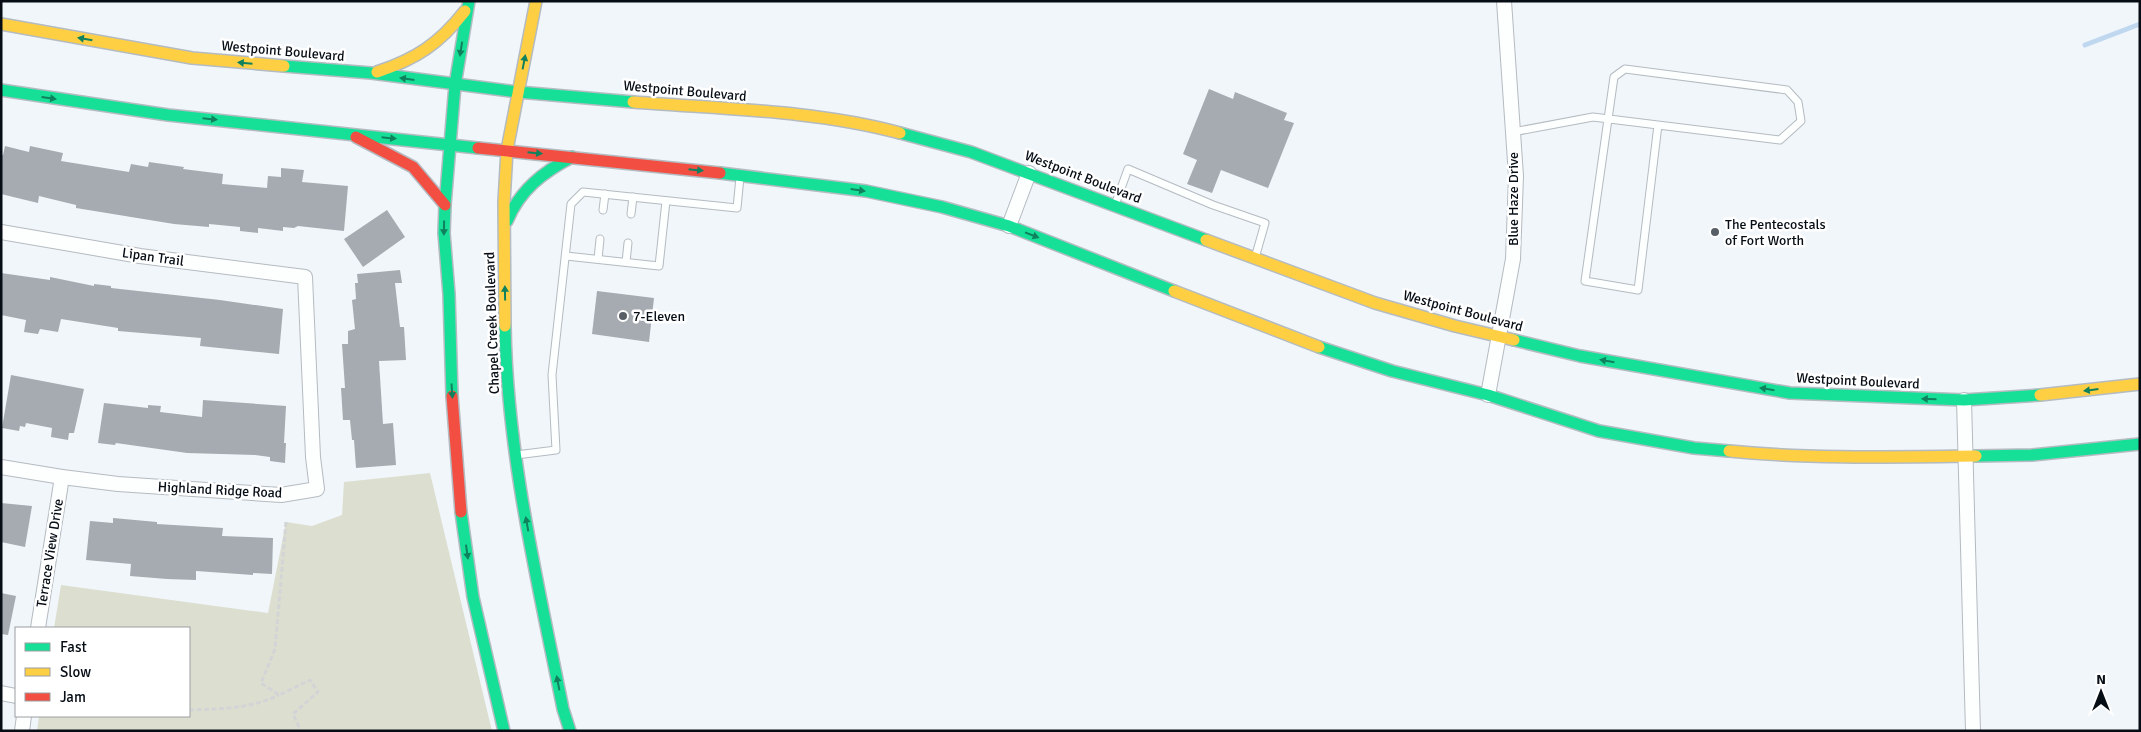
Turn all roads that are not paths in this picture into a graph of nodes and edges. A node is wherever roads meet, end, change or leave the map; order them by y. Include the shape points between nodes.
1 (536, 1) edge
2 (1504, 1) edge
3 (468, 5) edge
4 (1, 24) edge
5 (371, 74) junction
6 (455, 86) junction
7 (1, 90) edge
8 (518, 92) junction
9 (1607, 119) junction
10 (1658, 125) junction
11 (1513, 132) junction
12 (351, 134) junction
13 (452, 145) junction
14 (507, 150) junction
15 (572, 157) junction
16 (1029, 173) junction
17 (740, 175) junction
18 (605, 194) junction
19 (633, 197) junction
20 (666, 201) junction
21 (445, 205) junction
22 (1115, 205) junction
23 (603, 210) dead end
24 (631, 214) dead end
25 (1009, 226) junction
26 (504, 230) junction
27 (1, 232) edge
28 (600, 239) dead end
29 (628, 242) dead end
30 (566, 256) junction
31 (1255, 258) junction
32 (598, 259) junction
33 (626, 262) junction
34 (305, 277) joint
35 (1498, 336) junction
36 (2140, 384) edge
37 (1488, 395) junction
38 (1964, 400) junction
39 (2140, 444) edge
40 (516, 455) junction
41 (1965, 456) junction
42 (1, 467) edge
43 (62, 478) junction
44 (38, 627) edge
45 (1, 693) edge
46 (15, 696) edge
47 (24, 717) edge
48 (22, 731) edge
49 (504, 731) edge
50 (570, 731) edge
51 (1973, 731) edge

8 -> 1 main road, Chapel Creek Boulevard
2 - 11 street, Blue Haze Drive
3 - 5 main road via 446,36 426,51
3 -> 6 main road
5 -> 4 main road, Westpoint Boulevard via 192,58
6 -> 5 main road, Westpoint Boulevard
6 - 8 main road, Westpoint Boulevard
6 - 13 main road
7 -> 12 main road via 168,115
8 - 14 main road, Chapel Creek Boulevard
8 - 16 main road, Westpoint Boulevard via 807,116 875,126 971,152
9 - 10 lane
9 - 10 lane via 1585,281 1638,290
9 - 10 lane via 1614,78 1625,69 1787,90 1798,102 1801,121 1780,140
9 - 11 lane via 1593,117
11 - 35 street, Blue Haze Drive via 1516,176 1513,259
12 -> 13 main road
12 - 21 main road via 413,167
13 - 14 main road
13 - 21 main road
14 -> 15 main road
14 - 26 main road, Chapel Creek Boulevard
15 -> 17 main road
15 - 26 main road via 548,169 528,185 512,206
16 - 22 main road, Westpoint Boulevard
16 - 25 street
17 - 20 lane via 737,208
17 -> 25 main road via 866,191 942,207
18 - 19 lane
18 - 23 lane
18 - 30 lane via 583,192 572,204
19 - 20 lane
19 - 24 lane
20 - 33 lane via 660,266
21 -> 49 main road via 459,496 473,597
22 - 31 main road, Westpoint Boulevard
22 - 31 lane via 1128,169 1213,205 1266,223
25 -> 37 main road via 1293,338 1392,371
40 -> 26 main road, Chapel Creek Boulevard via 506,368
27 - 34 street, Lipan Trail via 140,256
28 - 32 lane
29 - 33 lane
30 - 32 lane
30 - 40 lane via 552,375 556,450
31 - 35 main road, Westpoint Boulevard via 1375,303
32 - 33 lane
34 - 43 street, Highland Ridge Road via 317,489 280,495
35 - 37 street, Blue Haze Drive
38 -> 35 main road, Westpoint Boulevard via 1790,393 1580,356
36 -> 38 main road, Westpoint Boulevard via 2060,394
37 - 41 main road via 1599,431 1694,448 1769,455 1869,458
38 - 41 street
39 - 41 main road via 2032,456
50 -> 40 main road, Chapel Creek Boulevard via 526,525
41 - 51 street
42 - 43 street, Highland Ridge Road
43 - 44 street, Terrace View Drive
45 - 46 street
47 - 48 street

